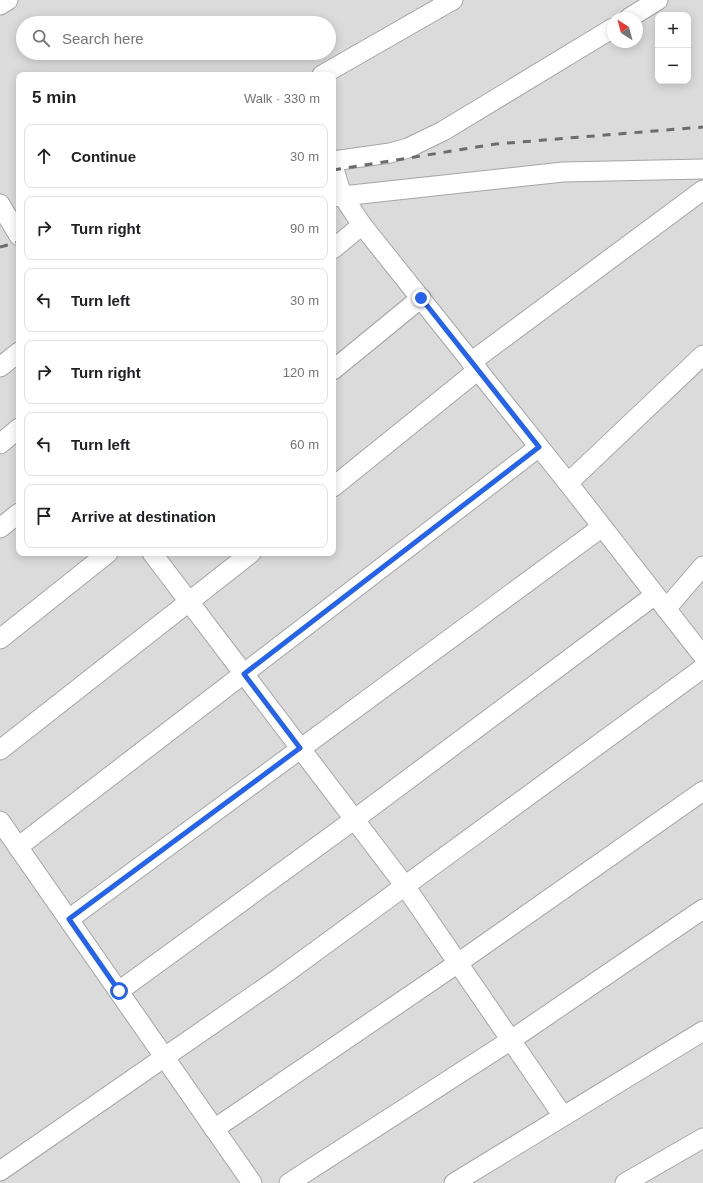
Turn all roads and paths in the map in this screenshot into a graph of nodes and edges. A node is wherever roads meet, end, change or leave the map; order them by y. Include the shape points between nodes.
1 (8, 0) edge
2 (453, 0) edge
3 (658, 0) edge
4 (0, 5) edge
5 (639, 12) edge
6 (607, 32) edge
7 (327, 72) edge
8 (336, 161) edge
9 (703, 170) edge
10 (703, 190) edge
11 (337, 196) edge
12 (0, 204) edge
13 (362, 225) junction
14 (16, 231) edge
15 (336, 247) edge
16 (421, 298) junction
17 (16, 354) edge
18 (703, 355) edge
19 (475, 366) junction
20 (0, 367) edge
21 (336, 368) edge
22 (16, 431) edge
23 (0, 444) edge
24 (539, 447) junction
25 (568, 483) junction
26 (336, 484) edge
27 (16, 515) edge
28 (602, 526) junction
29 (0, 528) edge
30 (104, 556) edge
31 (154, 556) edge
32 (247, 556) edge
33 (703, 566) edge
34 (190, 602) junction
35 (661, 602) junction
36 (0, 639) edge
37 (703, 656) edge
38 (703, 668) edge
39 (244, 674) junction
40 (300, 748) junction
41 (0, 750) edge
42 (703, 791) edge
43 (355, 819) junction
44 (0, 821) edge
45 (18, 847) junction
46 (405, 886) junction
47 (703, 909) edge
48 (69, 919) junction
49 (458, 963) junction
50 (119, 991) junction
51 (703, 1031) edge
52 (511, 1040) junction
53 (165, 1057) junction
54 (563, 1116) junction
55 (214, 1129) junction
56 (703, 1138) edge
57 (0, 1171) edge
58 (648, 1177) edge
59 (252, 1183) edge
60 (289, 1183) edge
61 (454, 1183) edge
62 (625, 1183) edge

1 - 4 street
2 - 7 street
3 - 5 street
6 - 8 street via 443,131 408,148
9 - 11 street via 563,172
10 - 19 street
11 - 13 street
12 - 14 street
13 - 15 street
13 - 16 street
16 - 19 street
16 - 21 street
17 - 20 street
18 - 25 street
19 - 24 street
19 - 26 street
22 - 23 street
24 - 25 street
24 - 39 street
25 - 28 street
27 - 29 street
28 - 35 street
28 - 40 street
30 - 36 street
31 - 34 street
32 - 34 street
33 - 35 street
34 - 39 street
34 - 41 street
35 - 37 street
35 - 43 street
38 - 46 street
39 - 40 street
39 - 45 street
40 - 43 street
40 - 48 street
42 - 49 street
43 - 46 street
43 - 50 street
44 - 45 street
45 - 48 street
46 - 49 street
46 - 53 street
47 - 52 street
48 - 50 street
49 - 52 street
49 - 55 street
50 - 53 street
51 - 54 street
52 - 54 street
52 - 60 street
53 - 55 street
53 - 57 street
54 - 61 street
55 - 59 street
56 - 58 street
58 - 62 street

